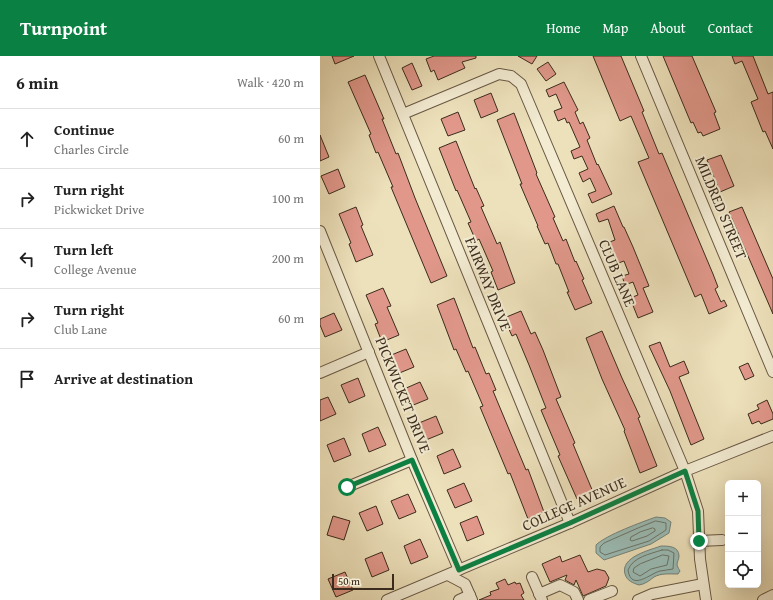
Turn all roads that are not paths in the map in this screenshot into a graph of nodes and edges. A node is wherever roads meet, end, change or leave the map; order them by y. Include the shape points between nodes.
1 (379, 56) edge
2 (641, 56) edge
3 (403, 114) junction
4 (320, 231) edge
5 (323, 249) edge
6 (369, 352) junction
7 (773, 372) edge
8 (320, 373) edge
9 (773, 436) edge
10 (412, 460) junction
11 (685, 471) junction
12 (347, 487) dead end
13 (570, 523) junction
14 (722, 540) dead end
15 (699, 541) junction
16 (473, 564) junction
17 (459, 570) junction
18 (448, 575) junction
19 (532, 577) dead end
20 (465, 584) junction
21 (703, 584) junction
22 (612, 591) dead end
23 (668, 595) edge
24 (773, 596) edge
25 (540, 597) edge
26 (471, 598) edge
27 (387, 600) edge
28 (459, 600) edge
29 (578, 600) edge
30 (590, 600) edge
31 (638, 600) edge
32 (706, 600) edge
33 (763, 600) edge

1 - 3 street, FAIRWAY DRIVE
2 - 7 street, MILDRED STREET
3 - 11 street, CLUB LANE via 499,74 511,76 522,84
3 - 13 street, FAIRWAY DRIVE
4 - 5 street, PICKWICKET DRIVE
5 - 6 street, PICKWICKET DRIVE
6 - 8 street
6 - 10 street, PICKWICKET DRIVE
9 - 11 street, COLLEGE AVENUE
10 - 12 street
10 - 17 street, PICKWICKET DRIVE
11 - 13 street, COLLEGE AVENUE
11 - 15 street, CLUB LANE via 698,511
13 - 16 street, COLLEGE AVENUE
14 - 15 street
15 - 21 street, CLUB LANE
16 - 17 street, COLLEGE AVENUE
16 - 20 street
17 - 18 street, COLLEGE AVENUE
18 - 20 street
18 - 27 street, COLLEGE AVENUE
19 - 25 street
20 - 26 street
21 - 23 street
21 - 32 street, CLUB LANE
22 - 30 street
23 - 31 street via 652,594
24 - 33 street
25 - 29 street via 560,585 574,592
26 - 28 street

